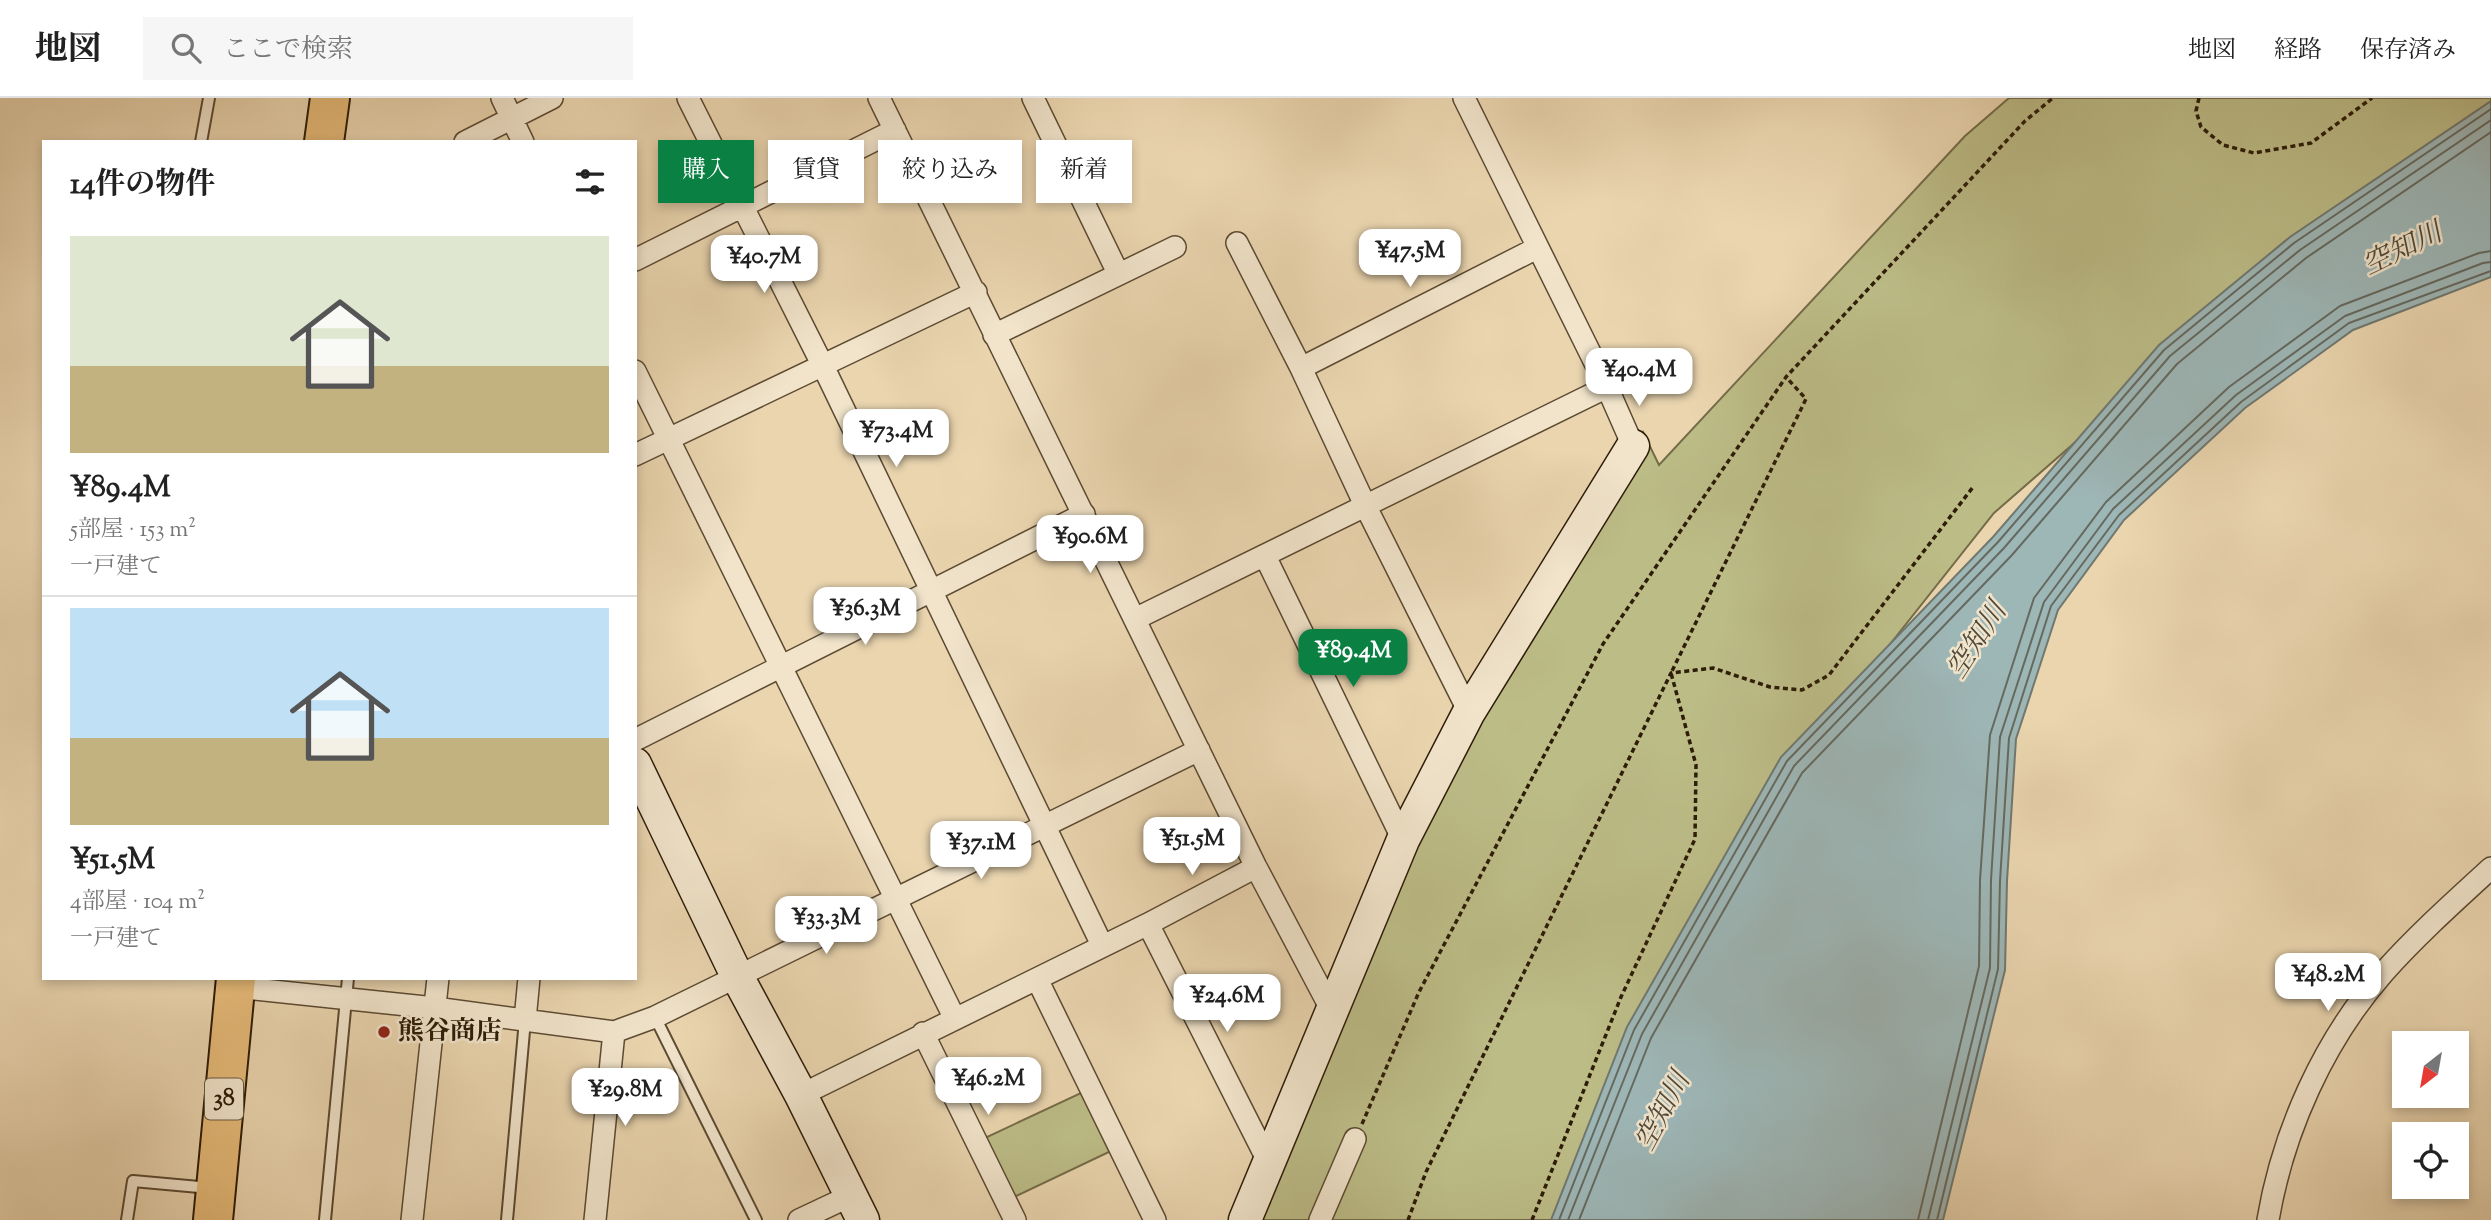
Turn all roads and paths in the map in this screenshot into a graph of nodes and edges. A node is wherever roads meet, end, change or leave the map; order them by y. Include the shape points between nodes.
1 (209, 98) edge
2 (330, 98) edge
3 (552, 98) edge
4 (688, 98) edge
5 (879, 98) edge
6 (1033, 98) edge
7 (1464, 98) edge
8 (2053, 98) edge
9 (2199, 98) edge
10 (2372, 98) edge
11 (507, 107) edge
12 (895, 130) junction
13 (201, 140) edge
14 (324, 140) edge
15 (467, 140) edge
16 (522, 140) edge
17 (743, 206) junction
18 (1237, 243) dead end
19 (1175, 247) dead end
20 (1537, 248) junction
21 (637, 259) edge
22 (1118, 273) junction
23 (976, 292) junction
24 (994, 335) junction
25 (823, 366) junction
26 (1301, 368) junction
27 (637, 374) edge
28 (1786, 377) junction
29 (1607, 387) junction
30 (669, 439) junction
31 (1633, 446) joint
32 (637, 454) edge
33 (1973, 487) dead end
34 (1365, 505) junction
35 (1084, 514) junction
36 (1265, 556) junction
37 (930, 591) junction
38 (1135, 619) junction
39 (781, 667) junction
40 (1671, 673) junction
41 (1469, 712) junction
42 (637, 739) edge
43 (1199, 750) junction
44 (637, 768) edge
45 (1046, 825) junction
46 (1404, 840) junction
47 (1255, 867) junction
48 (2491, 868) edge
49 (897, 898) junction
50 (1148, 924) junction
51 (1102, 945) junction
52 (737, 976) junction
53 (1037, 979) junction
54 (438, 980) edge
55 (529, 980) edge
56 (235, 983) edge
57 (346, 988) edge
58 (435, 1008) junction
59 (1332, 1011) junction
60 (655, 1017) junction
61 (955, 1019) junction
62 (525, 1020) junction
63 (614, 1032) junction
64 (923, 1033) junction
65 (801, 1095) junction
66 (1355, 1139) joint
67 (1269, 1163) junction
68 (214, 1204) edge
69 (857, 1208) edge
70 (127, 1220) edge
71 (325, 1220) edge
72 (412, 1220) edge
73 (507, 1220) edge
74 (595, 1220) edge
75 (756, 1220) edge
76 (799, 1220) edge
77 (1014, 1220) edge
78 (1155, 1220) edge
79 (1245, 1220) edge
80 (1320, 1220) edge
81 (1408, 1220) edge
82 (1532, 1220) edge
83 (2267, 1220) edge

1 - 13 lane
2 - 14 highway
3 - 11 street
4 - 17 street
5 - 12 street
6 - 22 street
7 - 20 street
8 - 28 path via 2025,121
9 - 10 path via 2200,127 2223,145 2254,153 2311,143
11 - 15 street
11 - 16 street
12 - 17 street
12 - 23 street
17 - 21 street
17 - 25 street
18 - 26 street
19 - 22 street
20 - 26 street
20 - 29 street
22 - 24 street
23 - 24 street
23 - 25 street
24 - 35 street
25 - 30 street
25 - 37 street
26 - 34 street
27 - 30 street
28 - 40 path via 1806,399
28 - 66 path via 1603,645 1419,992
29 - 31 street
29 - 34 street
30 - 32 street
30 - 39 street
31 - 41 street
33 - 40 path via 1829,675 1802,690 1770,687 1713,668
34 - 36 street
34 - 41 street
35 - 37 street
35 - 38 street
36 - 38 street
36 - 46 street
37 - 39 street
37 - 45 street
38 - 43 street
39 - 42 street
39 - 49 street
40 - 81 path via 1426,1172
40 - 82 path via 1696,765 1695,839 1621,996
41 - 46 street
43 - 45 street
43 - 47 street
44 - 52 street
45 - 49 street
45 - 51 street
46 - 59 street
47 - 50 street
47 - 59 street
48 - 83 street via 2412,942 2342,1030 2311,1085 2288,1141
49 - 52 street
49 - 61 street
50 - 51 street
50 - 67 street
51 - 53 street
52 - 60 street
52 - 65 street
53 - 61 street
53 - 78 street
54 - 58 street
55 - 62 street
56 - 57 street
56 - 68 highway, 38
57 - 58 street
57 - 71 lane
58 - 62 street
58 - 72 street
59 - 67 street
60 - 63 street
60 - 75 lane
61 - 64 street
62 - 63 street
62 - 73 lane
63 - 74 street
64 - 65 street
64 - 77 street
65 - 69 street
66 - 80 street
67 - 79 street
68 - 70 lane via 134,1181
69 - 76 street

